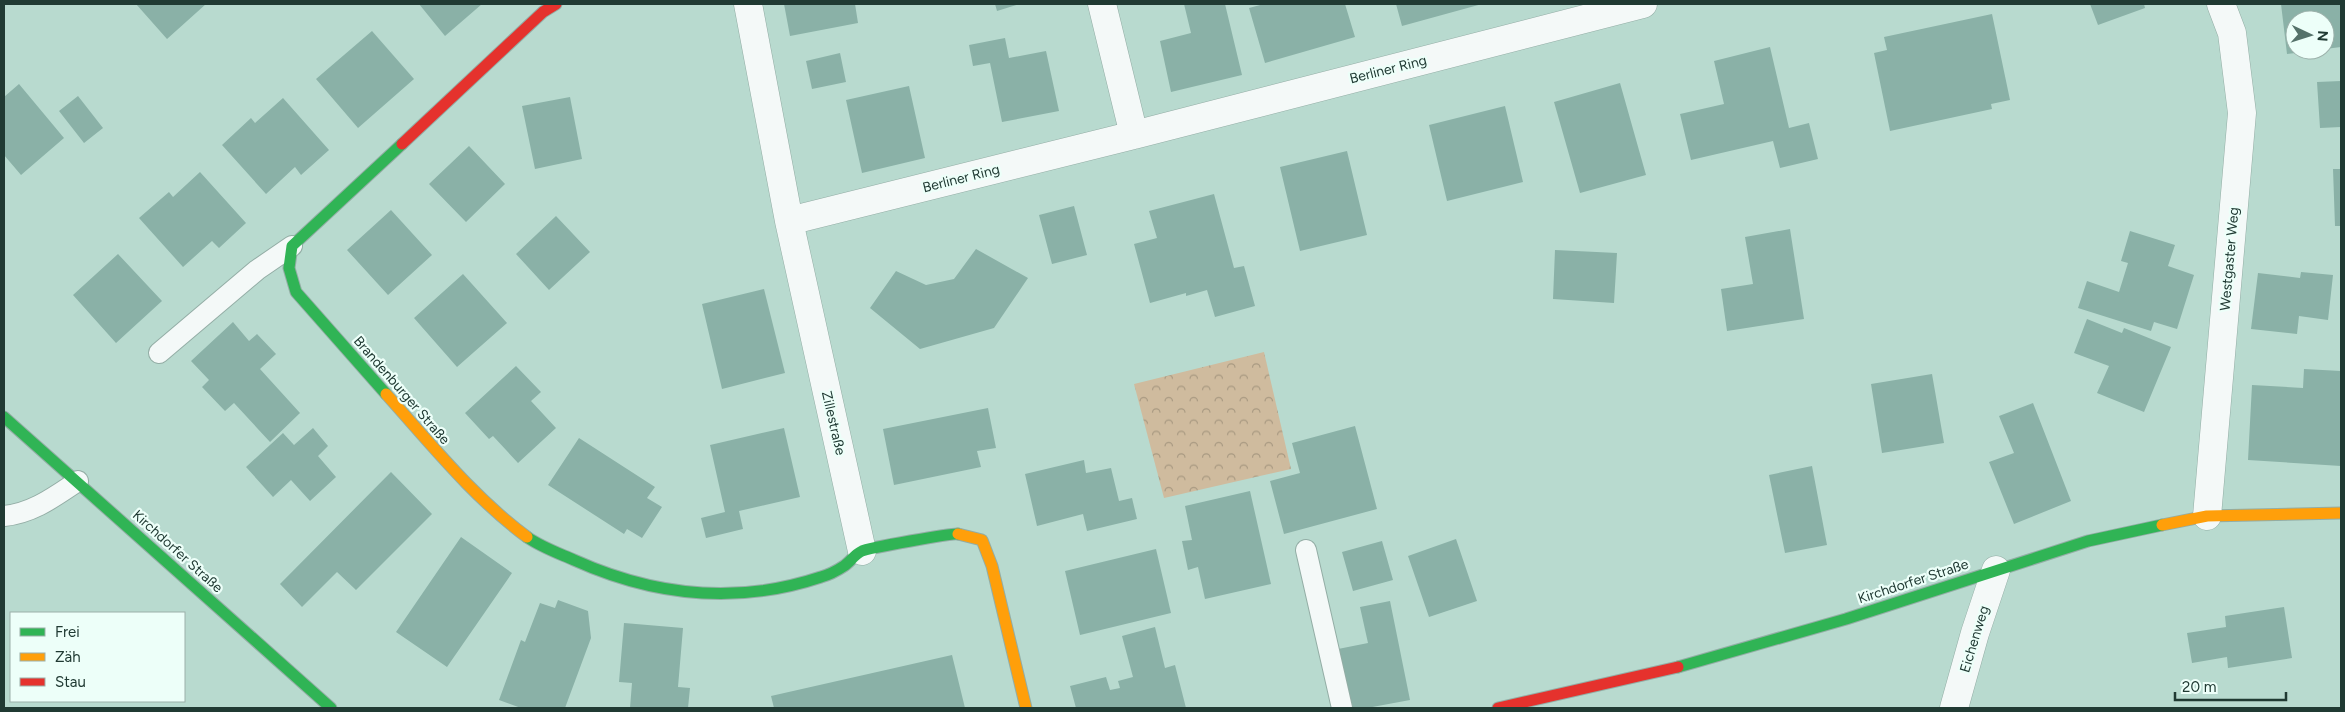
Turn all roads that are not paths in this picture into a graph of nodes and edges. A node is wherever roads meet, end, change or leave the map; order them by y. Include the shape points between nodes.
1 (556, 4) edge
2 (748, 4) edge
3 (1102, 4) edge
4 (1643, 4) edge
5 (2222, 4) edge
6 (1134, 134) junction
7 (789, 221) junction
8 (292, 246) junction
9 (158, 353) dead end
10 (4, 417) edge
11 (78, 481) junction
12 (2341, 513) edge
13 (4, 516) edge
14 (2207, 516) junction
15 (1306, 550) dead end
16 (862, 551) junction
17 (1996, 570) junction
18 (331, 708) edge
19 (1026, 708) edge
20 (1342, 708) edge
21 (1498, 708) edge
22 (1954, 708) edge

1 - 8 street via 543,12
2 - 7 street, Zillestraße
3 - 6 street
4 - 6 street, Berliner Ring
5 - 14 street, Westgaster Weg via 2232,33 2242,113
6 - 7 street, Berliner Ring
7 - 16 street, Zillestraße
8 - 9 lane via 257,270
8 - 16 street, Brandenburger Straße via 289,268 296,292 467,485 500,518 536,543 627,581 678,591 724,594 760,593 807,582 844,566
10 - 11 street, Kirchdorfer Straße
11 - 13 lane via 41,505
11 - 18 street, Kirchdorfer Straße
12 - 14 street, Kirchdorfer Straße
14 - 17 street, Kirchdorfer Straße via 2088,541
15 - 20 lane
16 - 19 street via 955,533 982,540 992,566
17 - 21 street, Kirchdorfer Straße via 1846,619 1680,667
17 - 22 street, Eichenweg

